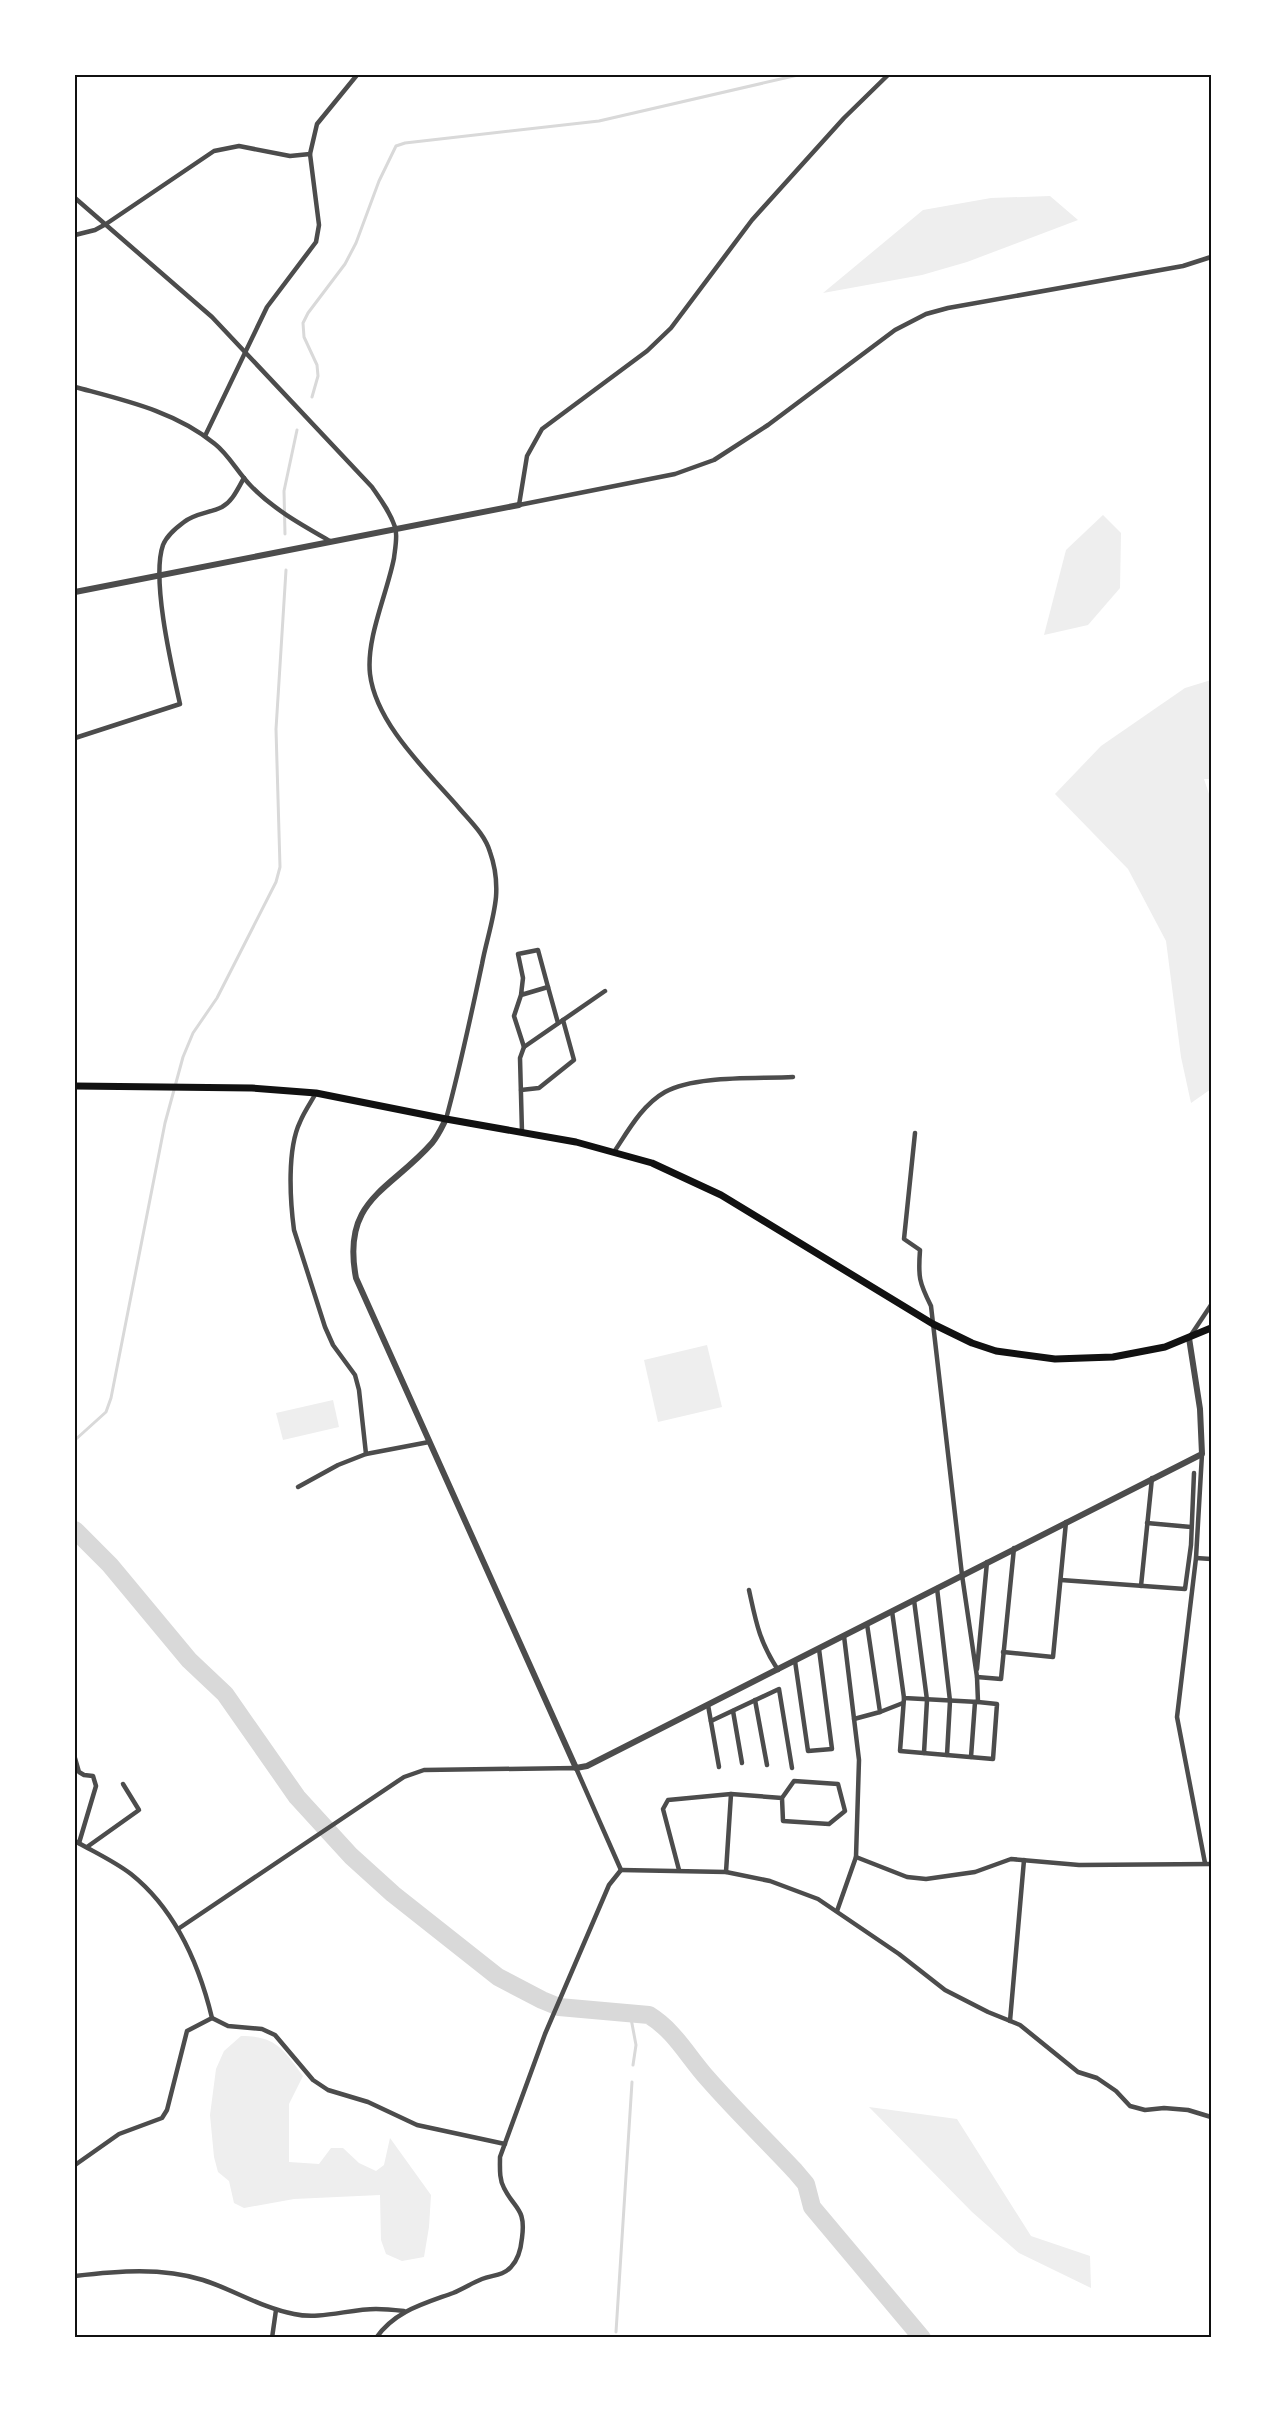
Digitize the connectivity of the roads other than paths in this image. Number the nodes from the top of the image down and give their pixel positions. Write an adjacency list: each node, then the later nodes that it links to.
1 (357, 75): 3 (street)
2 (888, 75): 12 (street)
3 (310, 154): 5 (street); 8 (street)
4 (75, 198): 5 (street)
5 (106, 224): 6 (street); 8 (street)
6 (75, 235)
7 (1211, 257): 12 (street)
8 (245, 351): 10 (street); 13 (street)
9 (75, 387): 10 (street)
10 (205, 436): 11 (street)
11 (244, 478): 14 (street); 15 (street)
12 (519, 505): 13 (street)
13 (396, 529): 14 (street); 27 (street)
14 (330, 541): 15 (street)
15 (160, 575): 16 (street); 17 (street)
16 (75, 592)
17 (75, 738)
18 (548, 987): 20 (street); 20 (street); 21 (street)
19 (605, 991): 21 (street)
20 (521, 995): 22 (street)
21 (561, 1022): 22 (street); 25 (street)
22 (524, 1047): 25 (street)
23 (793, 1077): 30 (street)
24 (75, 1086): 26 (main road)
25 (521, 1090): 28 (street)
26 (316, 1093): 27 (main road); 37 (street)
27 (446, 1119): 28 (main road); 35 (street)
28 (522, 1132): 30 (main road)
29 (915, 1133): 32 (street)
30 (614, 1152): 32 (main road)
31 (1211, 1305): 34 (street)
32 (933, 1324): 34 (main road); 48 (street)
33 (1211, 1328): 34 (main road)
34 (1189, 1338): 36 (street)
35 (429, 1442): 37 (street); 79 (street)
36 (1202, 1454): 39 (street); 45 (street)
37 (366, 1455): 40 (street)
38 (1194, 1473): 43 (street)
39 (1152, 1478): 41 (street); 42 (street)
40 (298, 1487)
41 (1066, 1522): 44 (street); 49 (street)
42 (1147, 1523): 43 (street); 50 (street)
43 (1191, 1527): 50 (street)
44 (1014, 1548): 47 (street); 58 (street)
45 (1196, 1558): 46 (street); 88 (street)
46 (1211, 1559)
47 (987, 1562): 48 (street); 61 (street)
48 (962, 1575): 51 (street); 61 (street)
49 (1061, 1580): 50 (street); 58 (street)
50 (1141, 1586)
51 (937, 1588): 53 (street); 65 (street)
52 (749, 1590): 60 (street)
53 (914, 1600): 54 (street); 63 (street)
54 (892, 1611): 55 (street); 64 (street)
55 (867, 1624): 56 (street); 69 (street)
56 (844, 1636): 57 (street); 70 (street)
57 (819, 1648): 59 (street); 59 (street)
58 (1003, 1652): 61 (street)
59 (795, 1661): 60 (street)
60 (778, 1670): 67 (street)
61 (976, 1677): 66 (street)
62 (755, 1700): 68 (street); 77 (street); 80 (street)
63 (927, 1700): 64 (street); 65 (street); 72 (street)
64 (904, 1701): 69 (street); 72 (street)
65 (950, 1701): 66 (street); 73 (street)
66 (976, 1702): 74 (street); 74 (street)
67 (708, 1705): 71 (street); 79 (street)
68 (733, 1711): 71 (street); 76 (street)
69 (880, 1712): 70 (street)
70 (854, 1719): 86 (street)
71 (711, 1721): 78 (street)
72 (924, 1753): 73 (street)
73 (947, 1755): 74 (street)
74 (971, 1757)
75 (75, 1758): 84 (street)
76 (742, 1763)
77 (767, 1765)
78 (719, 1767)
79 (576, 1768): 89 (street); 93 (street)
80 (792, 1768)
81 (123, 1784): 85 (street)
82 (731, 1794): 83 (street); 90 (street); 91 (street)
83 (782, 1798): 83 (street)
84 (77, 1842): 85 (street)
85 (87, 1847): 93 (street)
86 (856, 1857): 87 (street); 92 (street)
87 (1024, 1860): 88 (street); 95 (street)
88 (1208, 1864)
89 (621, 1870): 90 (street); 97 (street)
90 (679, 1870): 91 (street)
91 (726, 1872): 92 (street)
92 (837, 1911): 95 (street)
93 (178, 1929): 94 (street)
94 (212, 2018): 97 (street); 98 (street)
95 (1010, 2021): 96 (street)
96 (1211, 2117)
97 (505, 2144): 101 (street)
98 (75, 2164)
99 (75, 2276): 100 (street)
100 (276, 2310): 101 (street); 102 (street)
101 (404, 2311): 103 (street)
102 (272, 2338)
103 (375, 2338)

